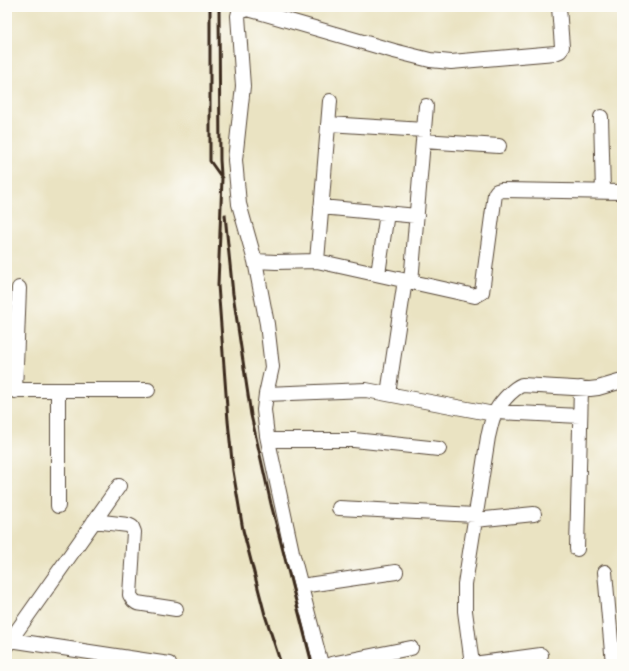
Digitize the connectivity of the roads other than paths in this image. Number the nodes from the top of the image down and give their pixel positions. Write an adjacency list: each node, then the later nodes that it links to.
1 (559, 7): 13 (street)
2 (330, 102): 5 (street)
3 (426, 106): 6 (street)
4 (600, 116): 8 (street)
5 (328, 124): 6 (street); 10 (street)
6 (424, 135): 7 (street); 12 (street)
7 (499, 146)
8 (602, 192): 9 (street); 16 (street)
9 (622, 192)
10 (321, 207): 11 (street); 14 (street)
11 (387, 213): 12 (street); 15 (street)
12 (417, 216): 16 (street)
13 (255, 261): 14 (street); 23 (street)
14 (317, 261): 15 (street)
15 (378, 274): 16 (street)
16 (408, 281): 24 (street)
17 (19, 288): 20 (street)
18 (622, 381): 19 (street)
19 (581, 388): 25 (street); 26 (street)
20 (11, 390): 21 (street)
21 (58, 390): 22 (street); 30 (street)
22 (148, 390)
23 (266, 394): 24 (street); 27 (street)
24 (388, 394): 25 (street)
25 (495, 413): 26 (street); 33 (street)
26 (580, 416): 35 (street)
27 (268, 440): 28 (street); 38 (street)
28 (439, 449)
29 (119, 486): 34 (street)
30 (58, 506)
31 (339, 508): 33 (street)
32 (534, 514): 33 (street)
33 (475, 517): 46 (street)
34 (94, 520): 39 (street); 40 (street)
35 (577, 549)
36 (396, 572): 38 (street)
37 (605, 572): 47 (street)
38 (301, 586): 44 (street)
39 (176, 609)
40 (9, 642): 43 (street)
41 (411, 648): 45 (street)
42 (541, 655): 46 (street)
43 (169, 664)
44 (321, 664)
45 (331, 664)
46 (472, 664)
47 (613, 664)

